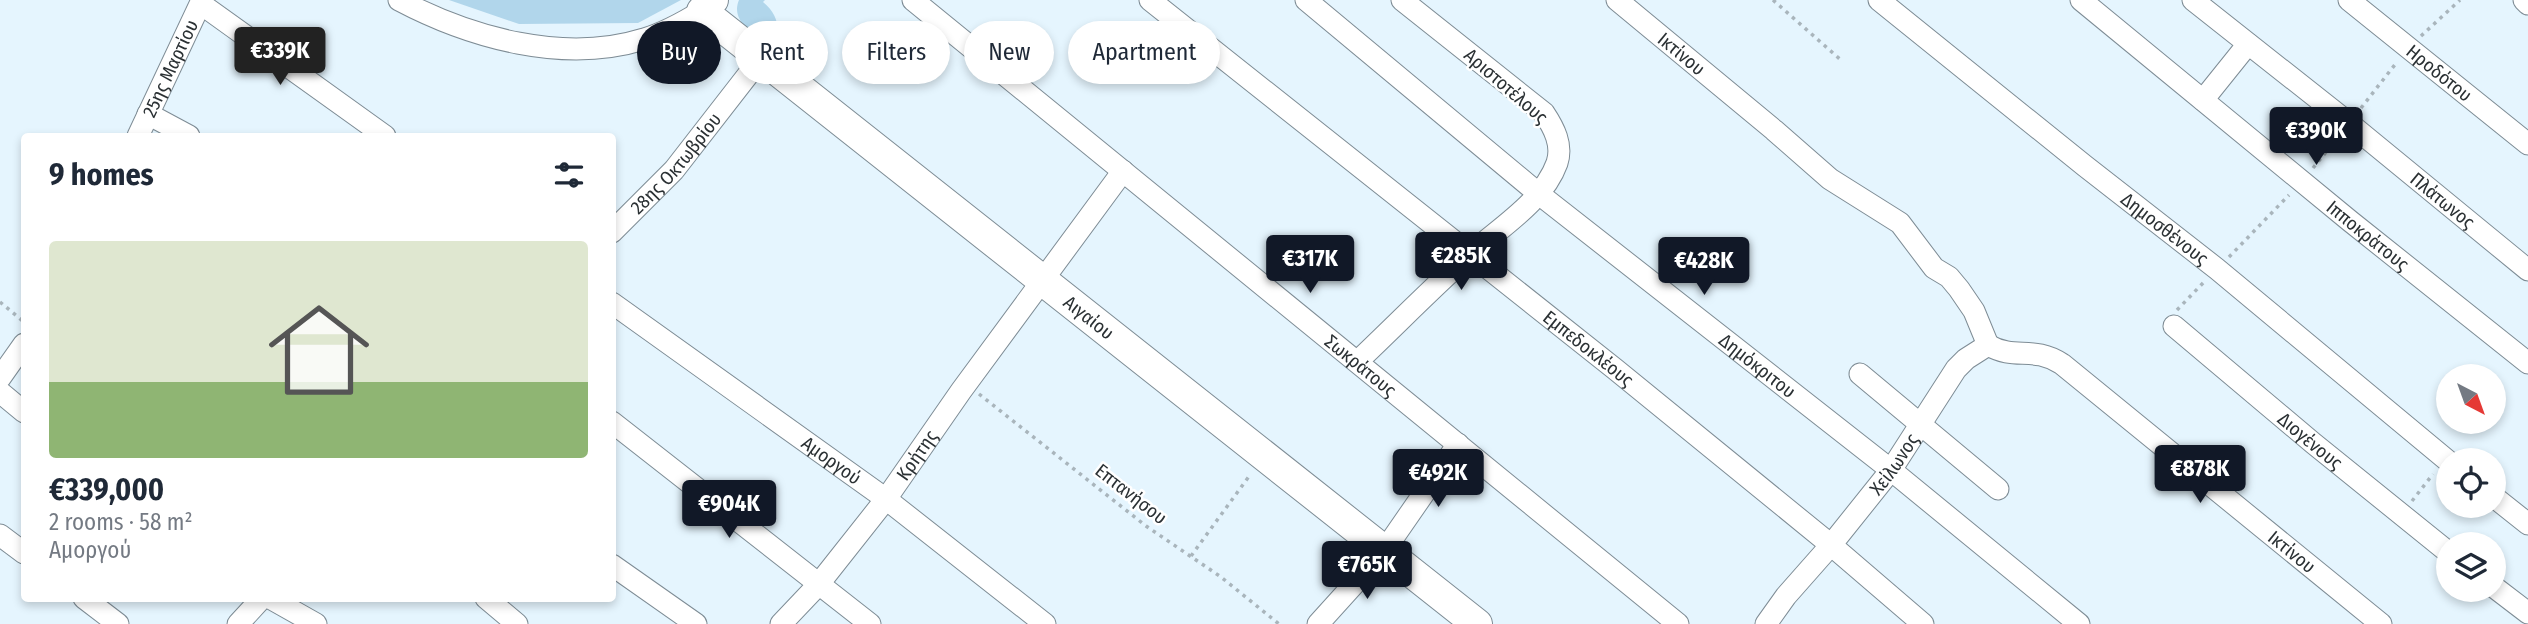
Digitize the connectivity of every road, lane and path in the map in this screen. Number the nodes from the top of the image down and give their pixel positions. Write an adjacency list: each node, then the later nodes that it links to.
1 (399, 0): 16 (street)
2 (913, 0): 30 (street, Σωκράτους)
3 (1150, 0): 34 (street, Εμπεδοκλέους)
4 (1306, 0): 32 (street, Δημόκριτου)
5 (1402, 0): 32 (street, Αριστοτέλους)
6 (1617, 0): 42 (street, Ικτίνου)
7 (1773, 0): 20 (path)
8 (1879, 0): 35 (street, Δημοσθένους)
9 (2081, 0): 23 (street, Ιπποκράτους)
10 (2193, 0): 18 (street, Πλάτωνος)
11 (2349, 0): 19 (street, Ηροδότου)
12 (2460, 0): 19 (path)
13 (2524, 0): 15 (street)
14 (202, 2): 24 (street, 25ης Μαρτίου); 28 (street)
15 (2528, 4)
16 (708, 6): 17 (main road, Αιγαίου)
17 (735, 32)
18 (2248, 44): 23 (street); 25 (street, Πλάτωνος)
19 (2408, 48): 25 (path); 29 (street, Ηροδότου)
20 (1842, 61)
21 (741, 84): 33 (street, 28ης Οκτωβρίου)
22 (794, 84): 37 (main road, Αιγαίου)
23 (2203, 100): 31 (street, Ιπποκράτους)
24 (148, 114): 26 (street, 25ης Μαρτίου); 27 (street)
25 (2350, 124): 31 (path); 36 (street, Πλάτωνος)
26 (139, 133)
27 (183, 133)
28 (381, 133)
29 (2528, 144)
30 (1123, 171): 37 (street, Κρήτης); 44 (street, Σωκράτους)
31 (2302, 182): 35 (path); 45 (street, Ιπποκράτους)
32 (1539, 194): 34 (street, Αριστοτέλους); 56 (street, Δημόκριτου)
33 (616, 228)
34 (1469, 255): 44 (street, Αριστοτέλους); 65 (street, Εμπεδοκλέους)
35 (2217, 269): 41 (path); 54 (street, Δημοσθένους)
36 (2528, 270)
37 (1042, 280): 48 (street, Κρήτης); 55 (main road, Αιγαίου)
38 (0, 302): 40 (path)
39 (616, 306): 59 (street, Αμοργού)
40 (21, 320)
41 (2174, 327): 61 (street, Διογένους)
42 (1988, 345): 51 (street, Χείλωνος); 92 (street, Ικτίνου)
43 (21, 348): 47 (street)
44 (1358, 362): 53 (street, Σωκράτους)
45 (2528, 363)
46 (1860, 374): 51 (street)
47 (0, 378)
48 (967, 384): 59 (street, Κρήτης); 68 (path, Επτανήσου)
49 (0, 392): 50 (street)
50 (21, 410)
51 (1921, 424): 56 (street, Χείλωνος); 58 (street)
52 (616, 425): 70 (street)
53 (1458, 444): 67 (street); 88 (street, Σωκράτους)
54 (2436, 451)
55 (1264, 456): 67 (main road, Αιγαίου); 68 (path)
56 (1891, 470): 65 (street, Χείλωνος); 91 (street, Δημόκριτου)
57 (2436, 473): 61 (path)
58 (1998, 489)
59 (886, 499): 70 (street, Κρήτης); 84 (street, Αμοργού)
60 (2506, 507): 62 (street)
61 (2402, 514): 64 (street, Διογένους)
62 (2528, 524)
63 (0, 535): 66 (street)
64 (2436, 542)
65 (1831, 545): 89 (street, Χείλωνος); 90 (street, Εμπεδοκλέους)
66 (21, 551)
67 (1384, 551): 86 (street); 87 (main road, Αιγαίου)
68 (1191, 557): 85 (path, Επτανήσου)
69 (616, 568): 81 (street)
70 (818, 585): 82 (street, Κρήτης); 83 (street)
71 (2506, 596): 76 (street)
72 (89, 602): 77 (street)
73 (258, 602): 78 (street)
74 (277, 602): 79 (street)
75 (491, 602): 80 (street)
76 (2528, 613)
77 (118, 624)
78 (238, 624)
79 (316, 624)
80 (517, 624)
81 (696, 624)
82 (781, 624)
83 (870, 624)
84 (1045, 624)
85 (1279, 624)
86 (1318, 624)
87 (1476, 624)
88 (1678, 624)
89 (1766, 624)
90 (1923, 624)
91 (2079, 624)
92 (2381, 624)

